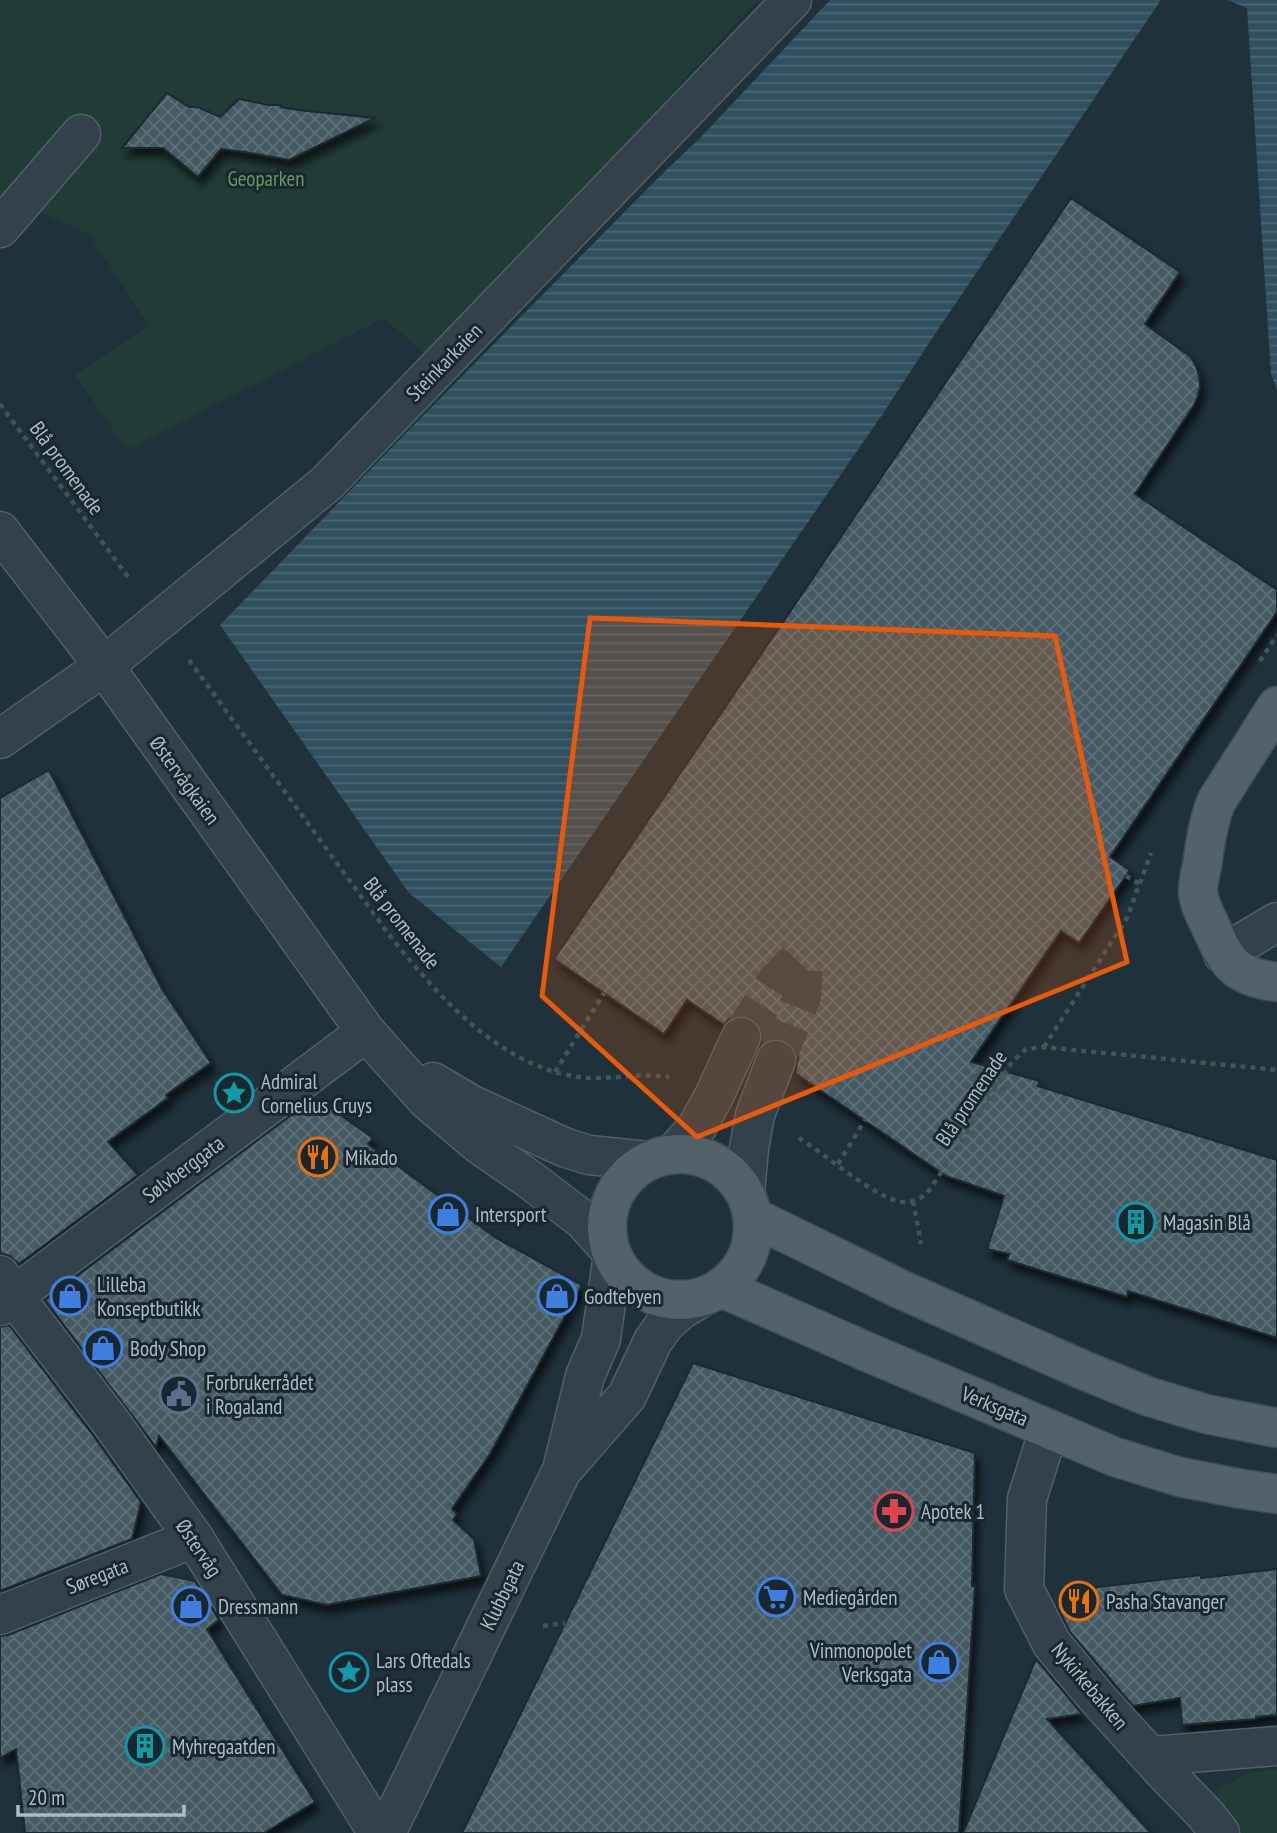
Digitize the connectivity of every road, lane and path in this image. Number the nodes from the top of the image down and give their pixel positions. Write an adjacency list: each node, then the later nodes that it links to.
1 (792, 0): 8 (street, Steinkarkaien)
2 (81, 134): 3 (street)
3 (0, 228)
4 (0, 404): 6 (path, Blå promenade)
5 (0, 531): 8 (street, Østervågkaien)
6 (134, 585)
7 (186, 656): 24 (path, Blå promenade)
8 (104, 666): 10 (street, Steinkarkaien); 18 (street, Østervågkaien)
9 (1277, 706): 15 (main road)
10 (0, 739)
11 (1126, 876): 12 (path)
12 (1140, 884)
13 (1127, 918): 20 (path)
14 (1277, 922): 15 (street)
15 (1223, 954): 16 (main road)
16 (1277, 982)
17 (604, 993): 24 (path)
18 (366, 1032): 29 (street, Østervågkaien); 34 (street, Østervågkaien); 35 (street, Sølvberggata)
19 (741, 1037): 29 (street)
20 (1044, 1047): 22 (path, Blå promenade); 31 (path, Blå promenade)
21 (776, 1060): 32 (street)
22 (1277, 1070)
23 (965, 1071): 26 (path, bridge)
24 (555, 1072): 25 (path, Blå promenade)
25 (677, 1079)
26 (1025, 1098)
27 (865, 1120): 30 (path)
28 (793, 1133): 30 (path)
29 (661, 1157): 32 (main road); 34 (main road)
30 (838, 1164): 31 (path)
31 (913, 1201): 33 (path)
32 (749, 1205): 36 (main road); 37 (main road)
33 (922, 1242)
34 (611, 1256): 36 (main road); 39 (street, Klubbgata)
35 (4, 1293): 41 (street, Østervåg)
36 (711, 1293): 38 (main road, Verksgata); 39 (street, Klubbgata)
37 (1277, 1428)
38 (1049, 1429): 40 (main road, Verksgata); 46 (street, Nykirkebakken)
39 (562, 1470): 48 (street, Klubbgata)
40 (1277, 1494)
41 (194, 1538): 42 (street, Søregata); 47 (street, Østervåg)
42 (0, 1615)
43 (565, 1623): 44 (path)
44 (538, 1626)
45 (1277, 1746): 46 (street)
46 (1151, 1756): 49 (street, Nykirkebakken)
47 (379, 1833)
48 (386, 1833)
49 (1220, 1833)

